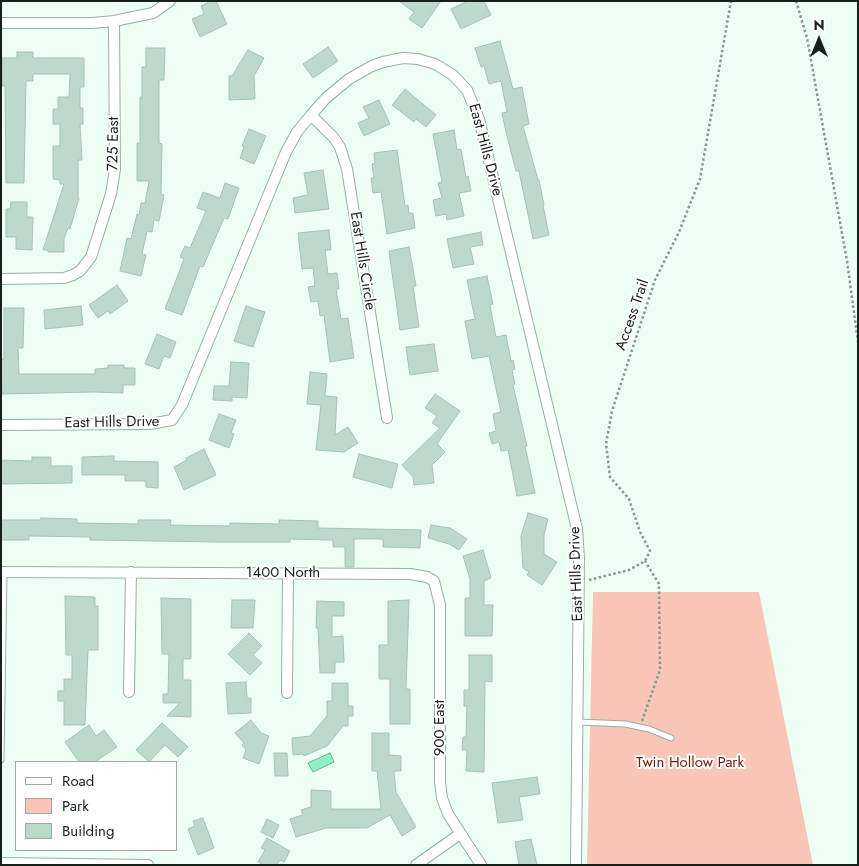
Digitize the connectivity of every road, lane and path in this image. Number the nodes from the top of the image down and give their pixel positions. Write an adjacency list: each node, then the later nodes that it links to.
1 (170, 1): 4 (street)
2 (731, 1): 11 (path, Access Trail)
3 (796, 1): 8 (path)
4 (114, 20): 5 (street); 7 (street, 725 East)
5 (1, 23)
6 (310, 114): 9 (street, East Hills Circle); 10 (street, East Hills Drive); 16 (street, East Hills Drive)
7 (1, 279)
8 (858, 342)
9 (388, 418)
10 (1, 425)
11 (645, 561): 16 (path); 20 (path)
12 (2, 572): 13 (street, 1400 North); 22 (lane)
13 (131, 572): 14 (street, 1400 North); 17 (street)
14 (288, 573): 15 (street, 1400 North); 18 (street)
15 (434, 581): 23 (street, 900 East)
16 (579, 583): 19 (street, East Hills Drive)
17 (129, 692)
18 (287, 692)
19 (578, 722): 20 (lane); 28 (street, East Hills Drive)
20 (640, 727): 21 (lane)
21 (671, 738)
22 (1, 760)
23 (460, 834): 26 (street); 27 (street, 900 East)
24 (1, 864): 25 (street)
25 (148, 865)
26 (416, 865)
27 (481, 865)
28 (576, 865)

